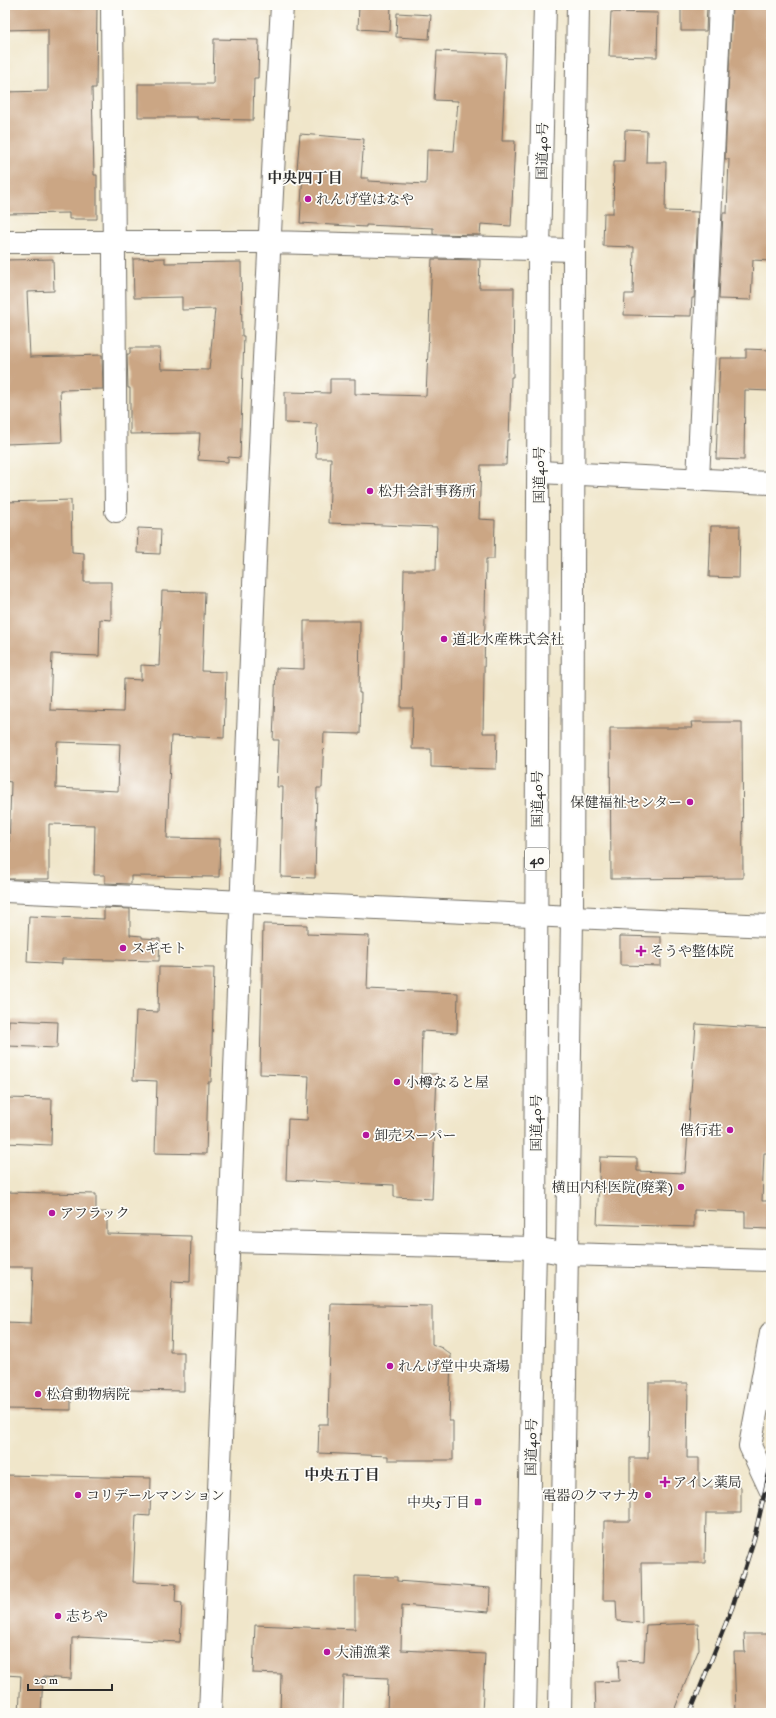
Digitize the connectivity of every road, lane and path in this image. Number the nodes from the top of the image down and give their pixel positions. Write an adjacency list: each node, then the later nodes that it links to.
1 (112, 5): 6 (main road)
2 (282, 5): 8 (main road)
3 (545, 5): 9 (main road, 国道40号 / 40)
4 (578, 5): 10 (main road)
5 (720, 5): 13 (main road)
6 (114, 241): 7 (main road); 8 (main road); 15 (main road)
7 (5, 242)
8 (269, 242): 9 (main road); 17 (main road)
9 (539, 249): 10 (main road); 11 (main road, 国道40号 / 40)
10 (574, 250): 12 (main road)
11 (539, 472): 12 (main road); 18 (main road, 国道40号 / 40)
12 (573, 473): 13 (main road); 19 (main road)
13 (698, 480): 14 (main road)
14 (771, 483)
15 (116, 511)
16 (5, 891): 17 (main road)
17 (242, 902): 18 (main road); 21 (main road)
18 (536, 915): 19 (main road); 22 (main road, 国道40号 / 40)
19 (572, 917): 20 (main road); 23 (main road)
20 (771, 926)
21 (230, 1241): 22 (main road); 27 (main road)
22 (535, 1248): 23 (main road); 28 (main road, 国道40号 / 40)
23 (567, 1254): 24 (main road); 29 (main road)
24 (771, 1260)
25 (771, 1333): 26 (main road)
26 (771, 1491)
27 (210, 1713)
28 (525, 1713)
29 (560, 1713)

